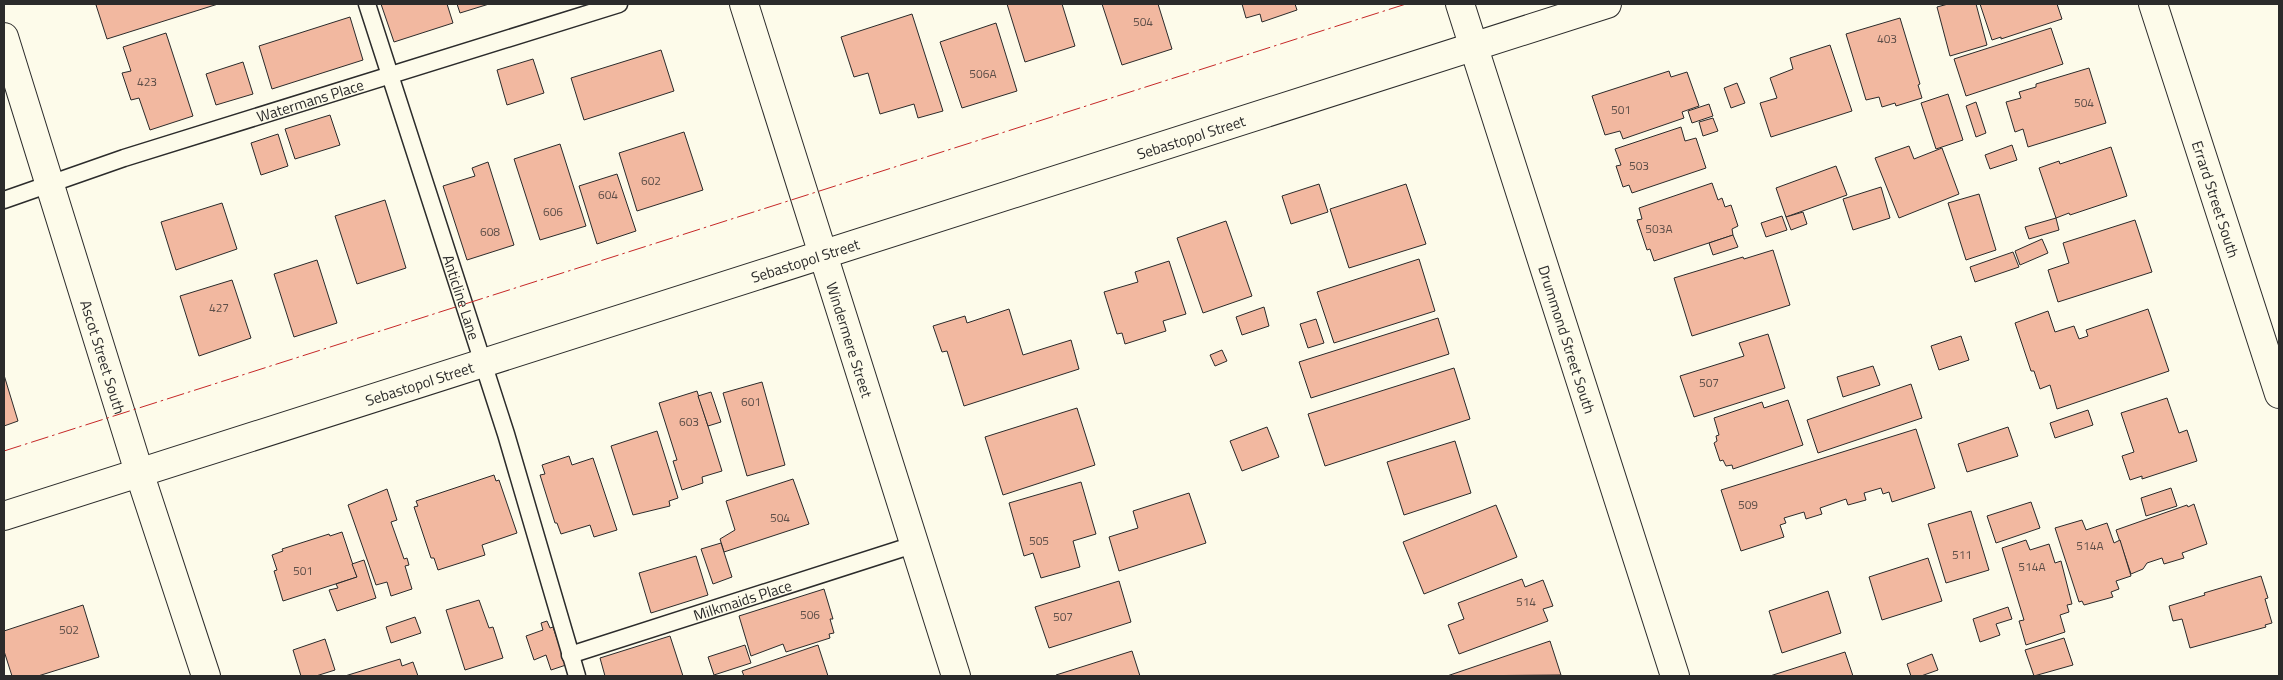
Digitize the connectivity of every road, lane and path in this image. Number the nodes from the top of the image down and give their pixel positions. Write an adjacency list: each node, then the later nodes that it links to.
1 (367, 4): 9 (lane, Anticline Lane)
2 (619, 4): 9 (lane, Watermans Place)
3 (744, 4): 12 (street, Windermere Street)
4 (1460, 4): 8 (street, Drummond Street South)
5 (1606, 4): 8 (street, Sebastopol Street)
6 (2153, 4): 14 (street, Errard Street South)
7 (4, 37): 10 (street, Ascot Street South)
8 (1474, 45): 12 (street, Sebastopol Street); 22 (street, Drummond Street South)
9 (390, 76): 10 (lane, Watermans Place); 13 (lane, Anticline Lane)
10 (50, 184): 11 (lane, Watermans Place); 15 (street, Ascot Street South)
11 (4, 200)
12 (824, 254): 13 (street, Sebastopol Street); 17 (street, Windermere Street)
13 (482, 363): 15 (street, Sebastopol Street); 18 (lane, Anticline Lane)
14 (2279, 394)
15 (139, 472): 16 (street, Sebastopol Street); 19 (street, Ascot Street South)
16 (4, 516)
17 (916, 544): 18 (lane, Milkmaids Place); 21 (street, Windermere Street)
18 (570, 655): 20 (lane, Anticline Lane)
19 (206, 676)
20 (577, 676)
21 (956, 676)
22 (1675, 676)

